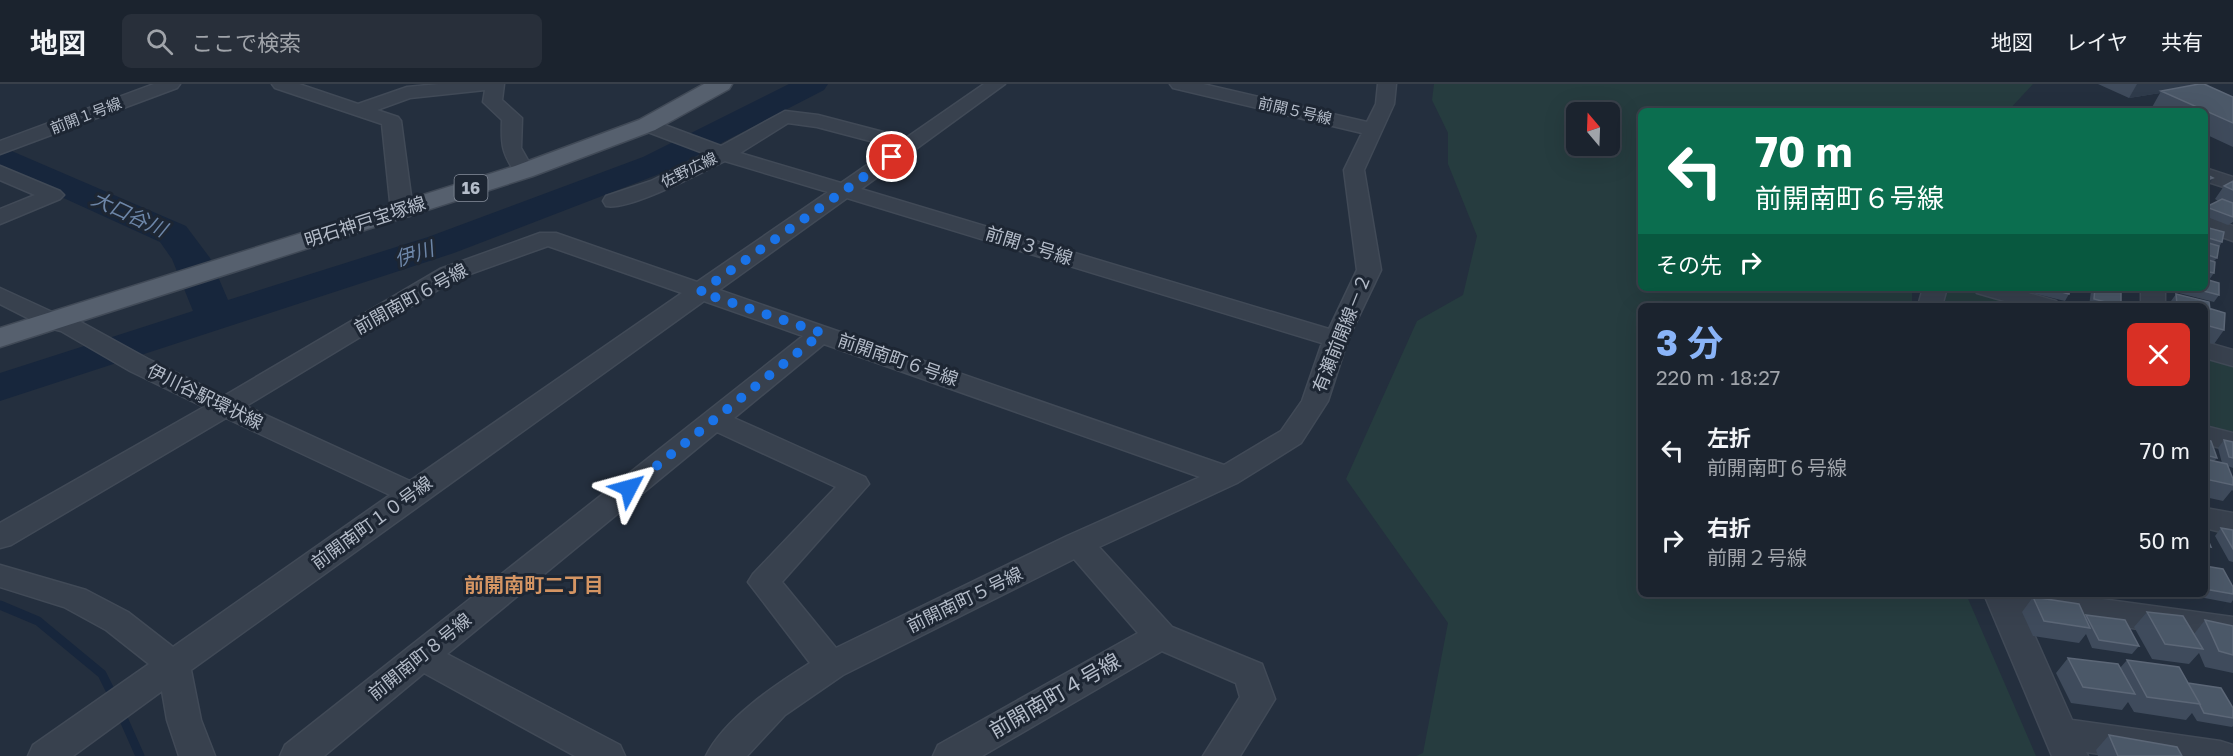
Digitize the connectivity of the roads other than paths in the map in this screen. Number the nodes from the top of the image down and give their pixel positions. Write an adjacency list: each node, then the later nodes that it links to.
1 (171, 84): 13 (street, 前開１号線)
2 (281, 84): 9 (street)
3 (489, 84): 9 (street)
4 (495, 84): 15 (street)
5 (721, 84): 10 (main road, 明石神戸宝塚線 / 16)
6 (996, 84): 12 (street, 前開南町１０号線)
7 (1179, 84): 11 (street, 前開５号線)
8 (1387, 84): 11 (street, 有瀬前開線－２)
9 (356, 111): 21 (street)
10 (653, 127): 14 (street, 佐野広線); 15 (main road, 明石神戸宝塚線 / 16)
11 (1375, 130): 32 (street, 有瀬前開線－２)
12 (908, 146): 14 (street); 19 (street, 前開南町１０号線)
13 (3, 147)
14 (723, 154): 19 (street, 前開３号線); 20 (street, 佐野広線)
15 (524, 171): 21 (main road, 明石神戸宝塚線 / 16)
16 (0, 172): 22 (street)
17 (2208, 175): 18 (street)
18 (2233, 184)
19 (843, 190): 26 (street, 前開南町１０号線); 32 (street, 前開３号線)
20 (614, 201)
21 (402, 211): 29 (main road, 明石神戸宝塚線 / 16)
22 (0, 217)
23 (2208, 224): 24 (street)
24 (2233, 234)
25 (2009, 291): 28 (street)
26 (700, 292): 30 (street, 前開南町６号線); 35 (street, 前開南町６号線); 40 (street, 前開南町１０号線)
27 (0, 295): 29 (street, 伊川谷駅環状線)
28 (2040, 303)
29 (62, 324): 31 (main road, 明石神戸宝塚線 / 16); 35 (street, 伊川谷駅環状線)
30 (822, 333): 36 (street, 前開南町８号線); 39 (street, 前開南町６号線)
31 (0, 338)
32 (1336, 339): 39 (street, 有瀬前開線－２)
33 (2208, 351): 34 (street)
34 (2233, 358)
35 (225, 407): 40 (street, 伊川谷駅環状線); 43 (street, 前開南町６号線)
36 (713, 419): 50 (street, 前開南町８号線); 51 (street)
37 (2208, 436): 38 (street)
38 (2233, 442)
39 (1227, 476): 44 (street, 前開南町５号線)
40 (412, 494): 52 (street, 前開南町１０号線)
41 (2208, 519): 42 (street)
42 (2233, 524)
43 (0, 537)
44 (1078, 544): 49 (street); 51 (street, 前開南町５号線)
45 (0, 576): 52 (street)
46 (2001, 597): 53 (street)
47 (2008, 597): 48 (street)
48 (2233, 630)
49 (1160, 636): 59 (street, 前開南町４号線); 60 (street)
50 (422, 656): 56 (street, 前開南町８号線); 57 (street)
51 (831, 666): 58 (street, 前開南町５号線)
52 (165, 672): 54 (street, 前開南町１０号線); 55 (street)
53 (2064, 744): 61 (street)
54 (46, 756)
55 (197, 756)
56 (298, 756)
57 (606, 756)
58 (724, 756)
59 (951, 756)
60 (1221, 756)
61 (2220, 756)

